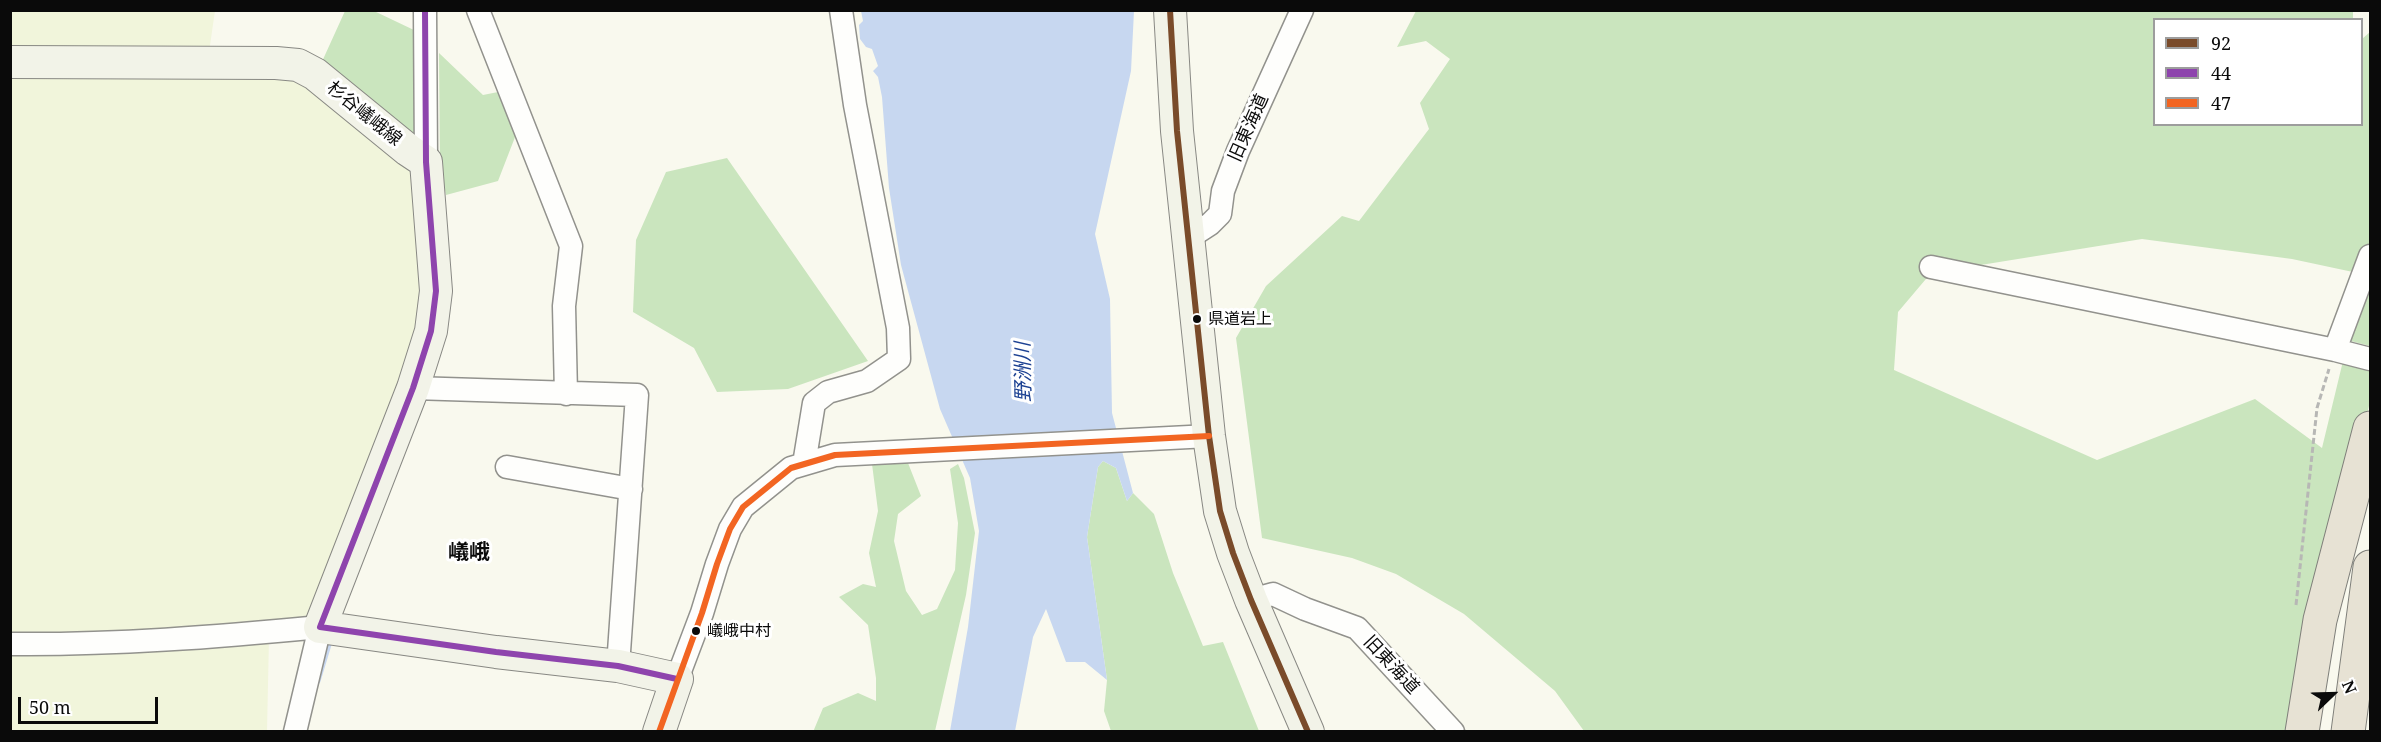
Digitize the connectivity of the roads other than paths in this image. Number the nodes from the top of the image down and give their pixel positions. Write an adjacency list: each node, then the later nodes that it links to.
1 (425, 10): 7 (street)
2 (478, 10): 14 (street)
3 (841, 10): 17 (street)
4 (1170, 10): 8 (main road)
5 (1302, 10): 8 (street, 旧東海道)
6 (10, 62): 7 (main road, 杉谷嶬峨線)
7 (426, 162): 13 (main road)
8 (1190, 237): 16 (main road)
9 (2370, 256): 11 (street)
10 (1931, 267): 11 (street)
11 (2338, 350): 12 (street)
12 (2370, 359)
13 (413, 388): 14 (street); 22 (main road)
14 (567, 394): 19 (street)
15 (2370, 428): 30 (highway)
16 (1209, 435): 17 (street); 21 (main road)
17 (804, 464): 25 (street)
18 (507, 467): 19 (street)
19 (631, 489): 24 (street)
20 (2370, 567): 31 (highway)
21 (1251, 600): 28 (main road); 29 (street, 旧東海道)
22 (320, 627): 23 (street); 24 (main road); 26 (street)
23 (10, 644)
24 (618, 666): 25 (main road)
25 (677, 679): 27 (main road)
26 (295, 732)
27 (659, 732)
28 (1308, 732)
29 (1453, 732)
30 (2302, 732)
31 (2348, 732)

